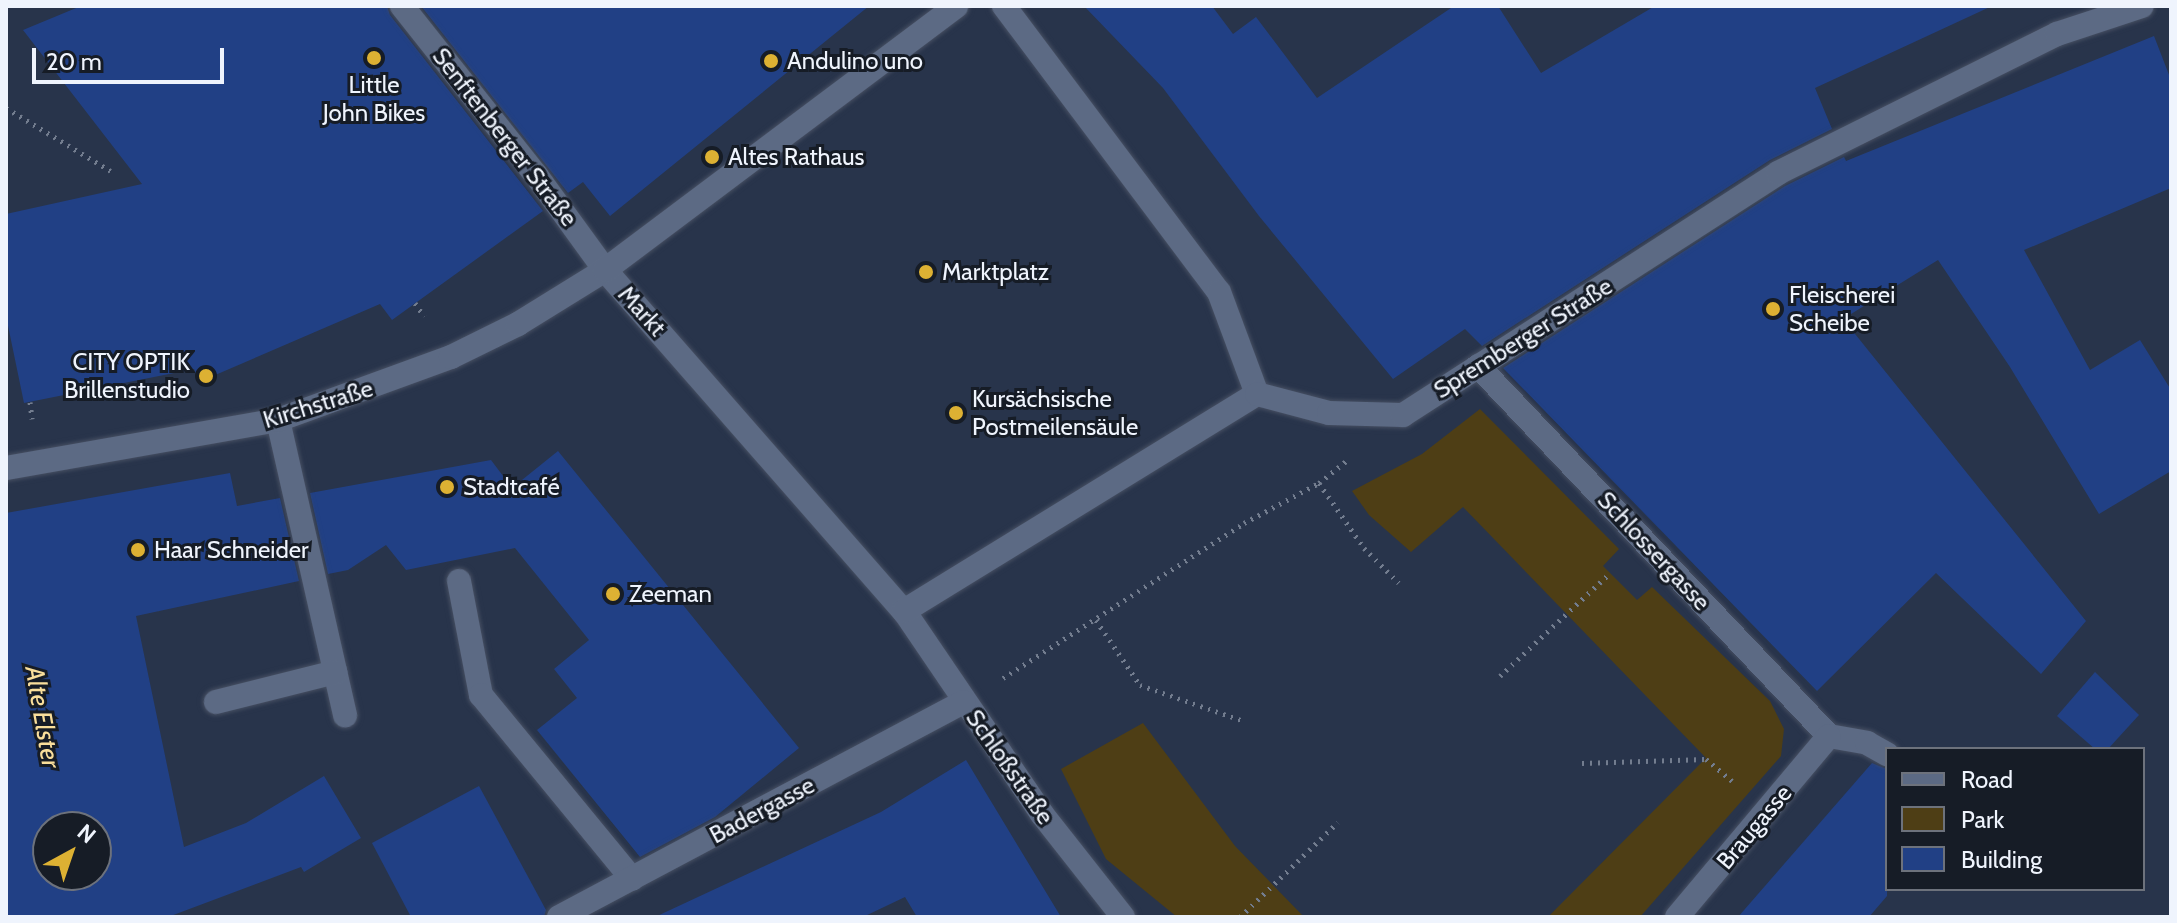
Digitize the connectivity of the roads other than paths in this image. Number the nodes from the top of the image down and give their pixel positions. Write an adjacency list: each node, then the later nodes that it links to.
1 (402, 6): 5 (street, Senftenberger Straße)
2 (956, 6): 5 (street, Markt)
3 (1004, 6): 7 (street)
4 (2142, 6): 6 (street, Spremberger Straße)
5 (605, 270): 8 (street, Kirchstraße); 11 (street, Markt)
6 (1478, 366): 7 (street, Spremberger Straße); 16 (street, Schlossergasse)
7 (1257, 394): 11 (street)
8 (278, 420): 9 (street, Kirchstraße); 12 (street)
9 (6, 468)
10 (459, 581): 18 (street)
11 (904, 611): 14 (street, Schloßstraße)
12 (335, 672): 13 (street); 15 (street)
13 (216, 702)
14 (963, 702): 18 (street, Badergasse); 20 (street, Schloßstraße)
15 (345, 716)
16 (1829, 736): 17 (street); 21 (street, Braugasse)
17 (1885, 753)
18 (632, 879): 19 (street, Badergasse)
19 (559, 917)
20 (1123, 917)
21 (1677, 917)

